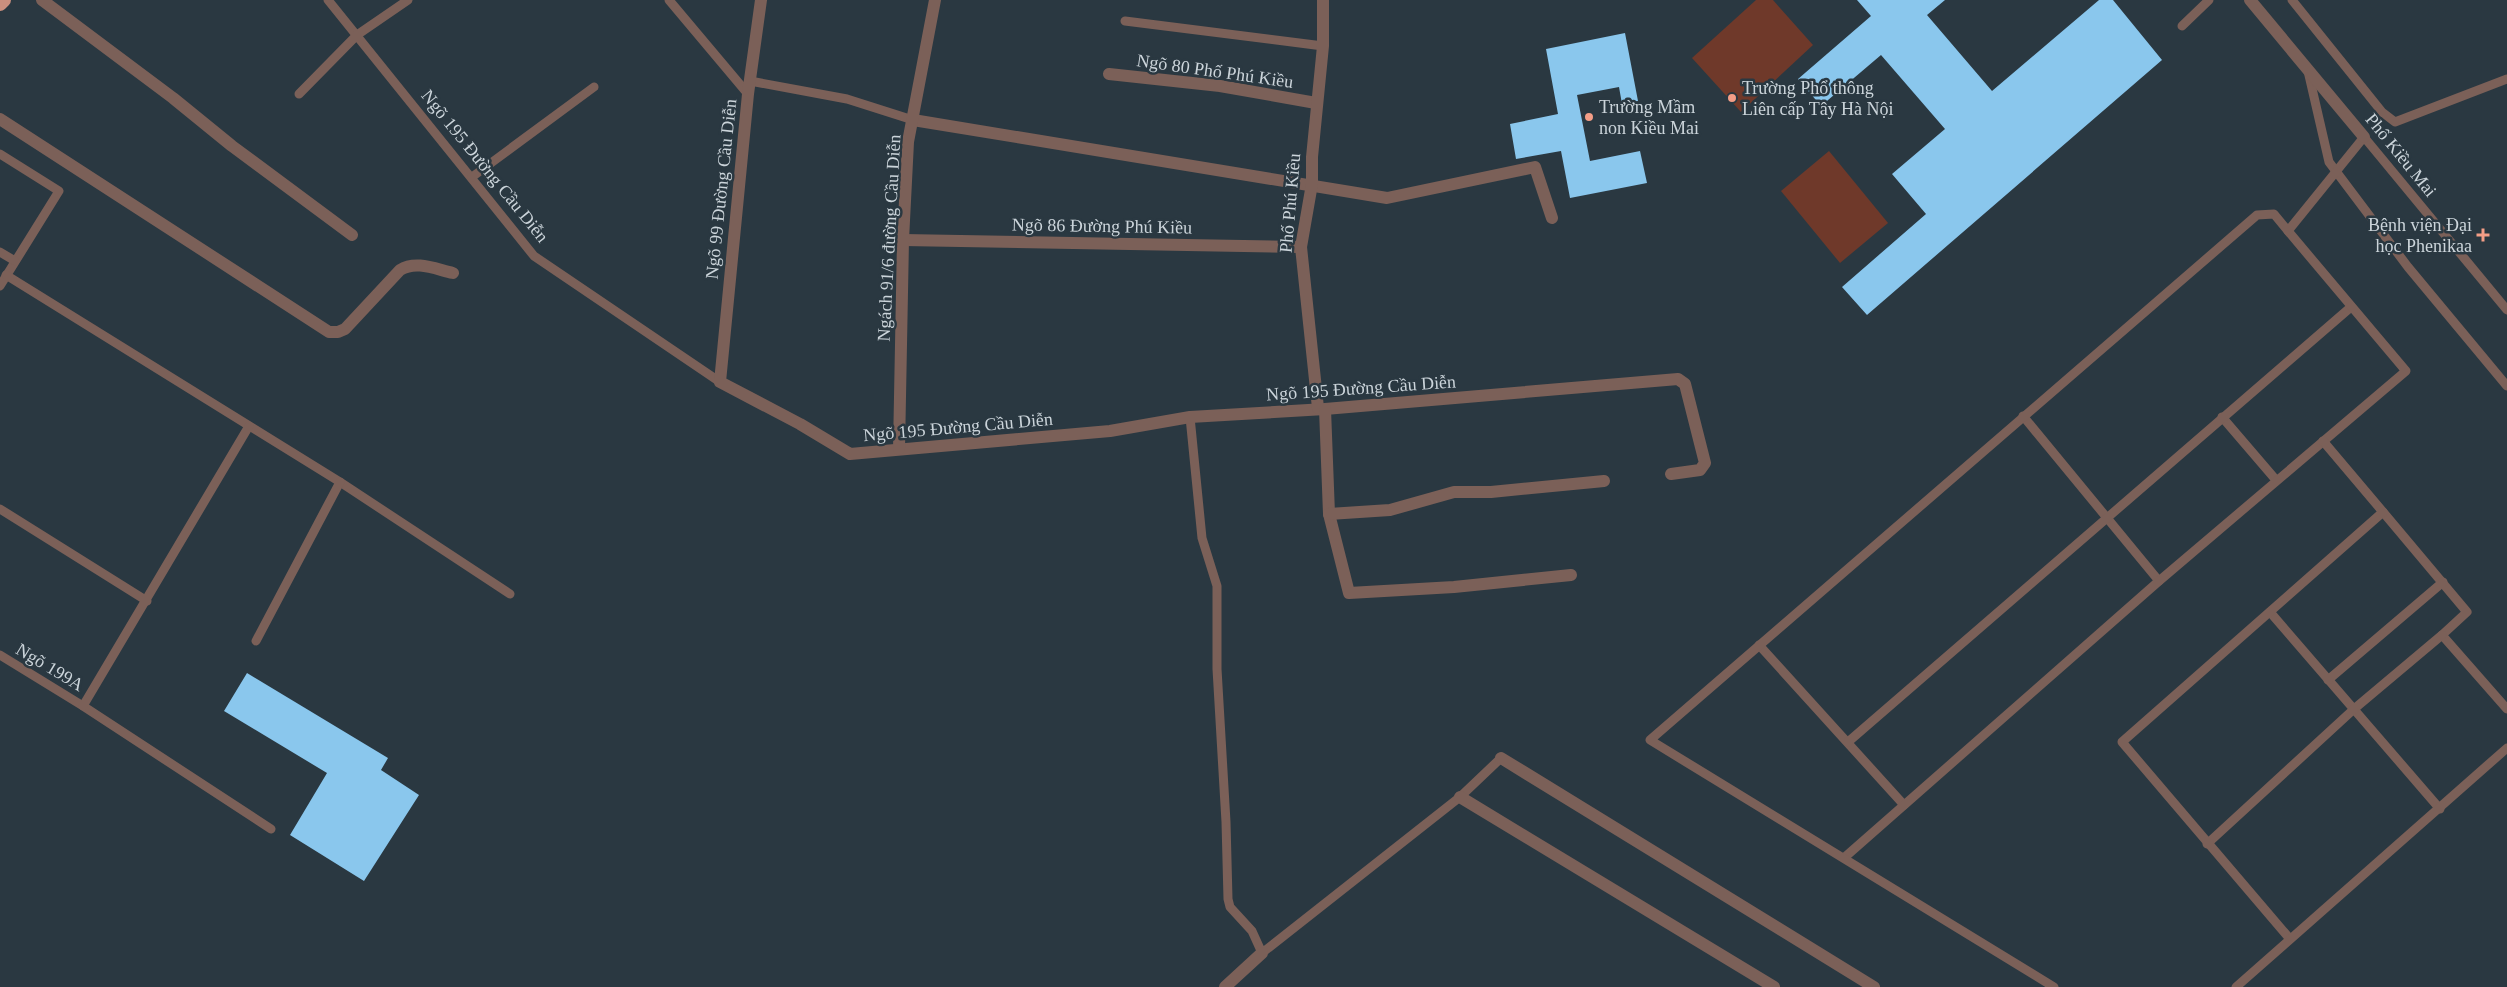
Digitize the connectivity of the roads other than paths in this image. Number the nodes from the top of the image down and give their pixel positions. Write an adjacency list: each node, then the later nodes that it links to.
1 (4, 0): 12 (highway)
2 (42, 0): 33 (street)
3 (328, 0): 15 (lane, Ngõ 195 Đường Cầu Diễn)
4 (408, 0): 15 (lane)
5 (669, 0): 21 (lane)
6 (761, 0): 21 (street, Ngõ 99 Đường Cầu Diễn)
7 (935, 0): 25 (street, Ngách 91/6 đường Cầu Diễn)
8 (1323, 0): 16 (street, Phố Phú Kiều)
9 (2209, 0): 14 (lane)
10 (2250, 0): 17 (street, Phố Kiều Mai)
11 (2292, 0): 19 (lane)
12 (0, 4)
13 (1125, 21): 16 (lane)
14 (2182, 26)
15 (357, 35): 22 (lane); 29 (lane, Ngõ 195 Đường Cầu Diễn)
16 (1324, 46): 23 (street, Phố Phú Kiều)
17 (2307, 68): 26 (street, Phố Kiều Mai); 28 (lane, Phố Kiều Mai)
18 (1109, 74): 23 (street, Ngõ 80 Phố Phú Kiều)
19 (2507, 79)
20 (594, 88): 29 (lane)
21 (749, 88): 25 (lane); 43 (street, Ngõ 99 Đường Cầu Diễn)
22 (299, 94)
23 (1316, 103): 30 (street, Phố Phú Kiều)
24 (0, 119): 38 (street)
25 (913, 120): 30 (street); 34 (street, Ngách 91/6 đường Cầu Diễn)
26 (2364, 137): 28 (lane); 41 (lane, Phố Kiều Mai)
27 (0, 154): 37 (lane)
28 (2336, 173): 32 (lane); 44 (lane, Phố Kiều Mai)
29 (472, 177): 43 (lane, Ngõ 195 Đường Cầu Diễn)
30 (1312, 184): 31 (street); 35 (street, Phố Phú Kiều)
31 (1552, 218)
32 (2288, 231): 42 (lane); 46 (lane)
33 (352, 235)
34 (903, 240): 35 (street, Ngõ 86 Đường Phú Kiều); 51 (street, Ngách 91/6 đường Cầu Diễn)
35 (1301, 247): 45 (street, Phố Phú Kiều)
36 (0, 252): 37 (lane)
37 (15, 261): 39 (lane)
38 (453, 273)
39 (6, 275): 40 (lane); 49 (lane)
40 (0, 286)
41 (2505, 304)
42 (2351, 307): 48 (lane); 50 (lane)
43 (720, 382): 51 (street, Ngõ 195 Đường Cầu Diễn)
44 (2507, 386)
45 (1322, 408): 47 (street, Ngõ 195 Đường Cầu Diễn); 52 (street, Ngõ 195 Đường Cầu Diễn); 58 (street, Phố Phú Kiều)
46 (2022, 416): 59 (lane); 68 (lane)
47 (1190, 417): 51 (street, Ngõ 195 Đường Cầu Diễn); 84 (lane)
48 (2222, 417): 53 (lane); 59 (lane)
49 (249, 426): 55 (lane); 64 (lane)
50 (2323, 441): 53 (lane); 57 (lane)
51 (899, 450)
52 (1671, 474)
53 (2276, 480): 61 (lane)
54 (1604, 481): 58 (street)
55 (340, 482): 63 (lane); 67 (lane)
56 (0, 509): 64 (lane)
57 (2383, 512): 62 (lane); 65 (lane)
58 (1329, 514): 60 (street, Phố Phú Kiều)
59 (2106, 519): 61 (lane); 74 (lane)
60 (1571, 575)
61 (2159, 581): 78 (lane)
62 (2443, 582): 66 (lane); 70 (lane)
63 (510, 594)
64 (147, 601): 71 (lane)
65 (2270, 612): 70 (lane); 81 (lane)
66 (2442, 635): 72 (lane); 73 (lane)
67 (256, 641)
68 (1759, 645): 74 (lane); 82 (lane)
69 (0, 655): 71 (lane, Ngõ 199A)
70 (2328, 680): 72 (lane)
71 (83, 706): 80 (lane, Ngõ 199A)
72 (2354, 709): 79 (lane); 81 (lane)
73 (2507, 709)
74 (1848, 742): 78 (lane)
75 (2507, 748): 79 (lane)
76 (1501, 758): 77 (lane); 87 (street)
77 (1460, 797): 84 (lane); 86 (street)
78 (1904, 805): 82 (lane)
79 (2440, 809): 83 (lane)
80 (271, 829)
81 (2207, 844): 83 (lane)
82 (1845, 857): 88 (lane)
83 (2290, 939): 89 (lane)
84 (1262, 953): 85 (street)
85 (1225, 987)
86 (1774, 987)
87 (1874, 987)
88 (2054, 987)
89 (2236, 987)

